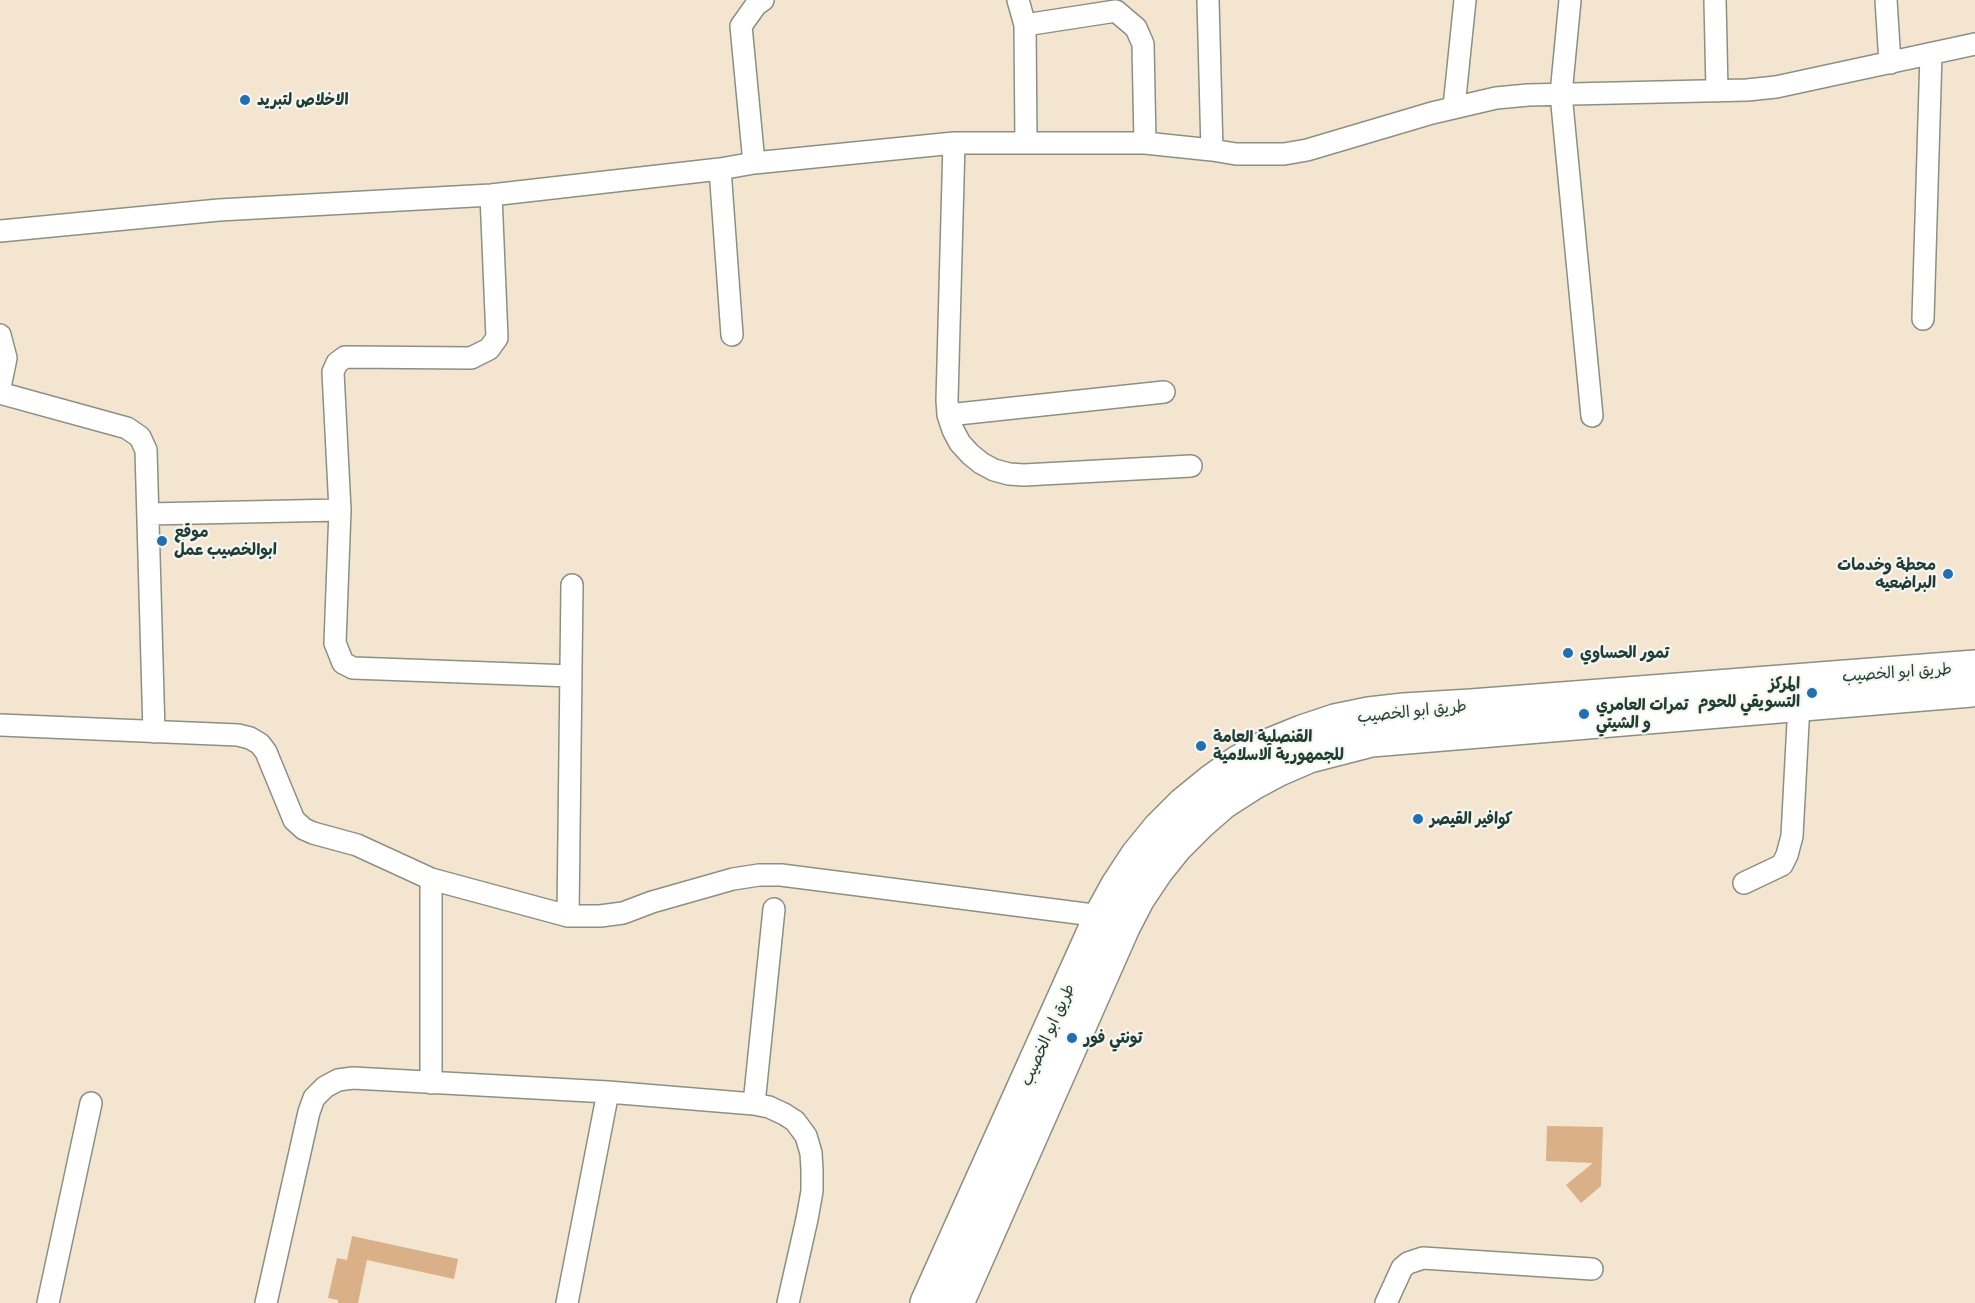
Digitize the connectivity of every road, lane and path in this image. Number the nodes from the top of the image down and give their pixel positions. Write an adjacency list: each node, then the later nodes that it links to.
1 (763, 0): 19 (street)
2 (1018, 0): 8 (street)
3 (1208, 0): 18 (street)
4 (1465, 0): 14 (street)
5 (1570, 0): 13 (street)
6 (1715, 0): 12 (street)
7 (1886, 0): 11 (street)
8 (1025, 25): 16 (street); 17 (street)
9 (1975, 44): 10 (street)
10 (1931, 54): 11 (street); 23 (street)
11 (1890, 63): 12 (street)
12 (1717, 91): 13 (street)
13 (1562, 94): 14 (street); 30 (street)
14 (1454, 107): 18 (street)
15 (954, 143): 16 (street); 19 (street); 29 (street)
16 (1026, 143): 17 (street)
17 (1145, 143): 18 (street)
18 (1212, 150)
19 (754, 163): 20 (street)
20 (720, 169): 21 (street); 25 (street)
21 (491, 195): 22 (street); 32 (street)
22 (0, 231)
23 (1923, 319)
24 (0, 335): 26 (street)
25 (732, 335)
26 (0, 387)
27 (1164, 392): 29 (street)
28 (0, 393): 33 (street)
29 (948, 415): 31 (street)
30 (1592, 416)
31 (1191, 466)
32 (340, 510): 33 (street); 36 (street)
33 (148, 514): 40 (street)
34 (572, 585): 36 (street)
35 (1975, 666): 45 (main road, طريق ابو الخصيب)
36 (571, 676): 44 (street)
37 (1975, 690): 38 (main road, طريق ابو الخصيب)
38 (1799, 704): 42 (street); 50 (main road, طريق ابو الخصيب)
39 (0, 725): 40 (street)
40 (154, 732): 41 (street)
41 (431, 879): 44 (street); 46 (street)
42 (1744, 883)
43 (774, 909): 49 (street)
44 (568, 916): 45 (street)
45 (1101, 916): 50 (main road, طريق ابو الخصيب)
46 (431, 1083): 47 (street); 53 (street)
47 (608, 1092): 49 (street); 54 (street)
48 (91, 1103): 52 (street)
49 (754, 1104): 55 (street)
50 (960, 1264): 56 (main road, طريق ابو الخصيب); 57 (main road, طريق ابو الخصيب)
51 (1592, 1269): 58 (street)
52 (48, 1303)
53 (266, 1303)
54 (567, 1303)
55 (788, 1303)
56 (927, 1303)
57 (957, 1303)
58 (1386, 1303)

